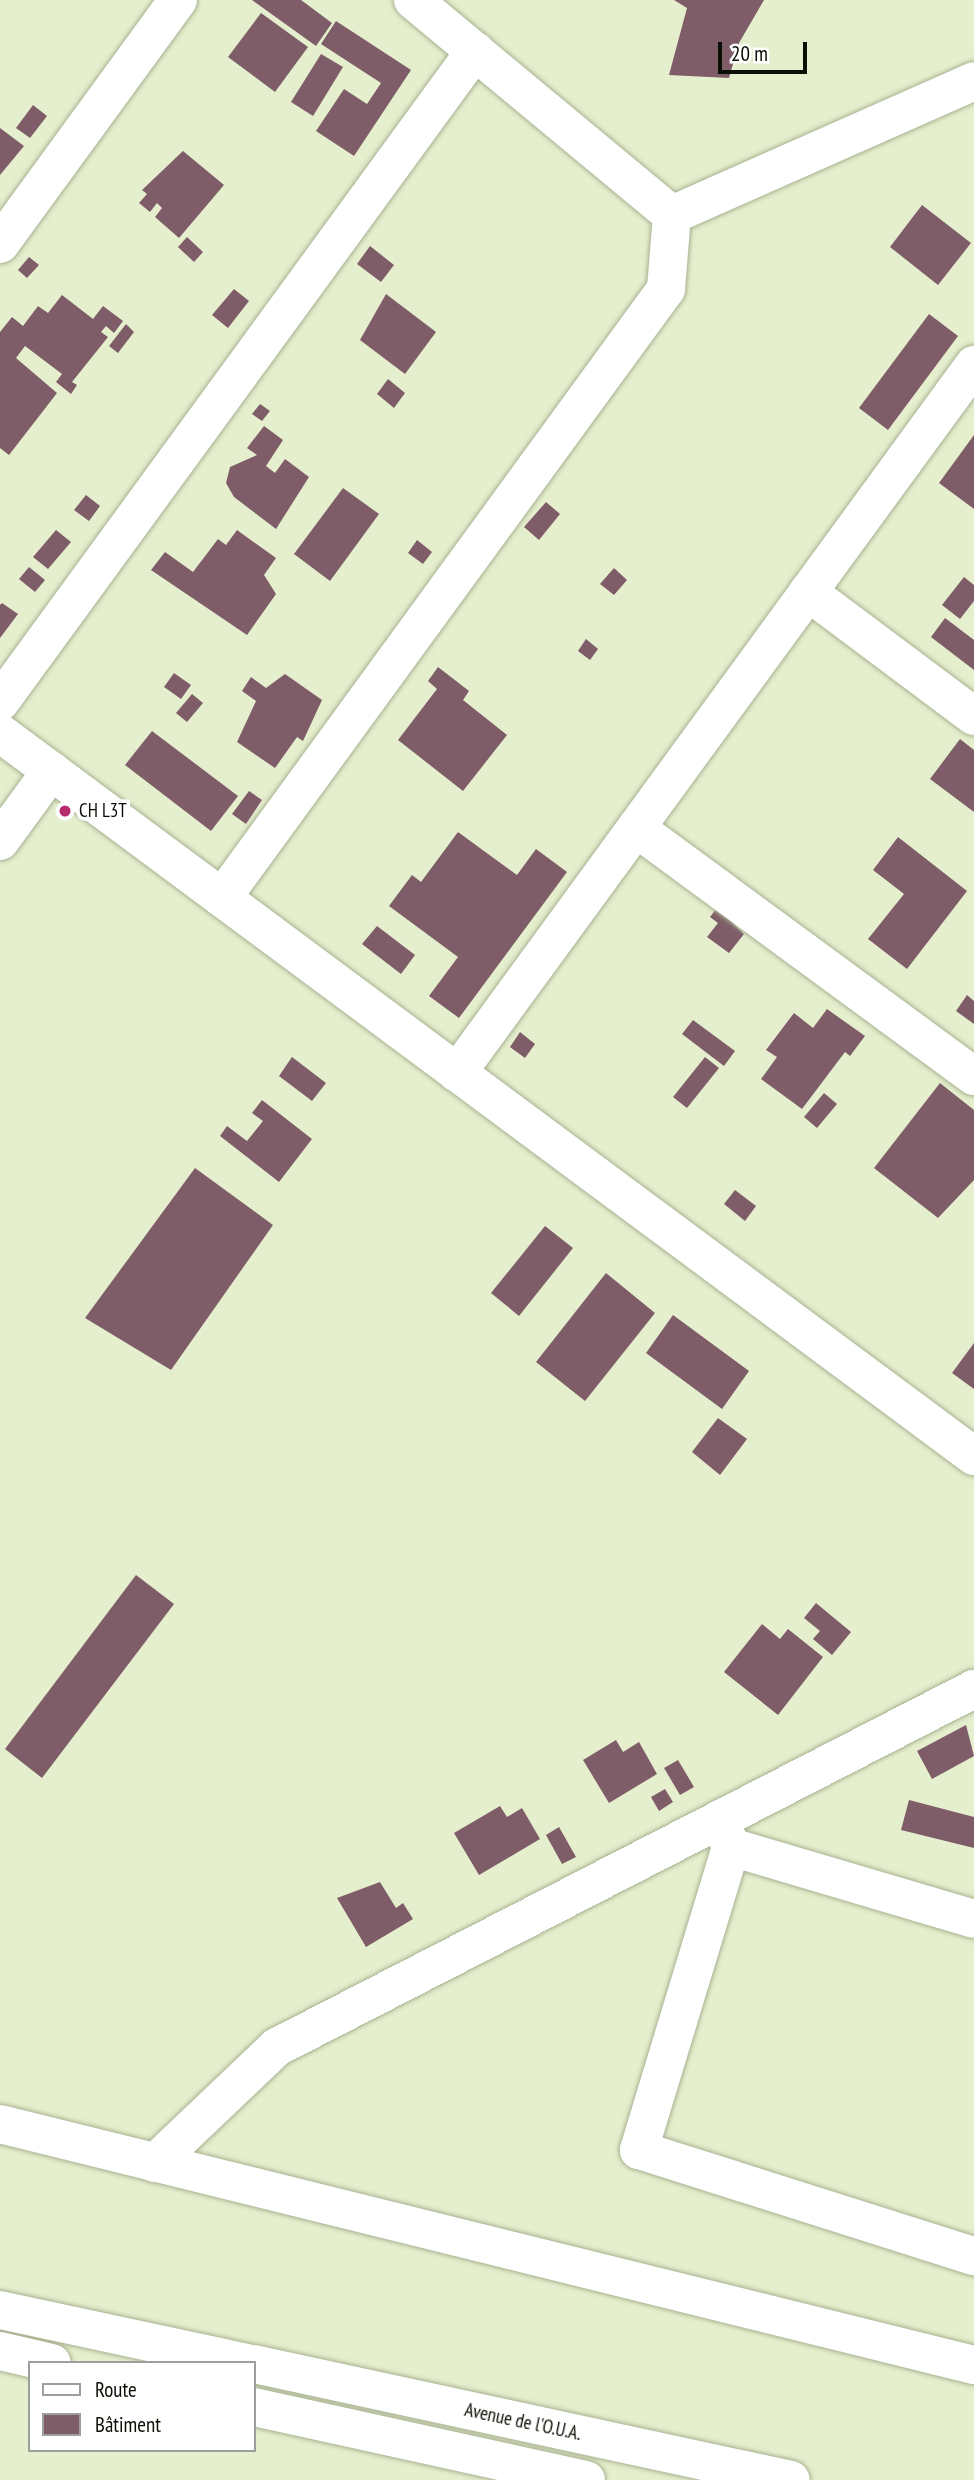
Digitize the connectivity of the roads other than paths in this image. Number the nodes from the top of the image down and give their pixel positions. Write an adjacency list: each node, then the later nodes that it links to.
1 (177, 0): 6 (main road)
2 (414, 0): 3 (main road)
3 (475, 51): 5 (main road); 9 (main road)
4 (974, 81): 5 (main road)
5 (672, 215): 15 (main road)
6 (0, 244)
7 (974, 366): 8 (main road)
8 (808, 592): 10 (main road); 13 (main road)
9 (0, 702)
10 (974, 716)
11 (0, 733): 12 (main road)
12 (51, 771): 14 (main road); 15 (main road)
13 (636, 828): 16 (main road); 17 (main road)
14 (0, 841)
15 (222, 898): 16 (main road)
16 (457, 1073): 18 (main road)
17 (974, 1076)
18 (974, 1456)
19 (974, 1689): 20 (main road)
20 (726, 1833): 21 (main road); 23 (main road); 24 (main road)
21 (974, 1919)
22 (0, 2124): 23 (main road)
23 (155, 2163): 30 (main road)
24 (974, 2256)
25 (0, 2310): 28 (main road)
26 (0, 2351): 27 (main road)
27 (43, 2361)
28 (238, 2361)
29 (256, 2364): 33 (main road, Avenue de l'O.U.A.)
30 (974, 2365)
31 (256, 2407): 32 (main road)
32 (586, 2480)
33 (791, 2480)

